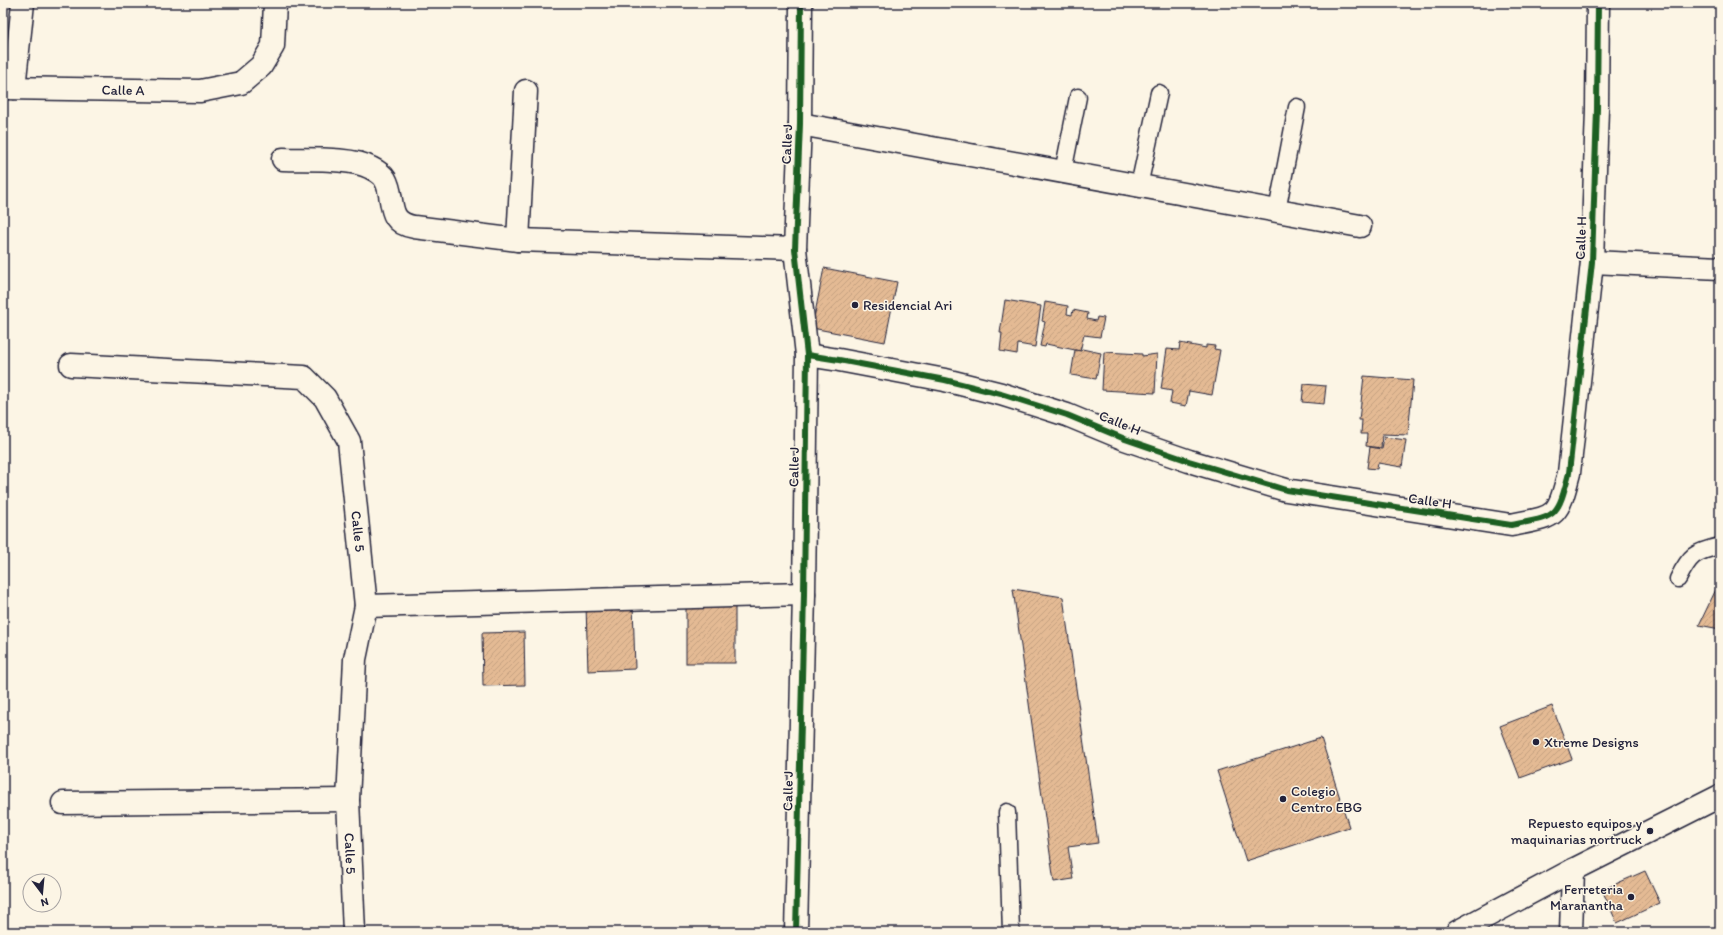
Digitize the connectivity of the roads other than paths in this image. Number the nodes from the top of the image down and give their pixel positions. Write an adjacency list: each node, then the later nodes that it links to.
1 (23, 3): 5 (street)
2 (275, 3): 5 (street, Calle A)
3 (801, 3): 10 (street, Calle J)
4 (1598, 3): 18 (street, Calle H)
5 (8, 88)
6 (526, 91): 16 (street)
7 (1159, 93): 13 (lane)
8 (1078, 98): 12 (lane)
9 (1297, 107): 14 (lane)
10 (800, 124): 12 (street); 17 (street, Calle J)
11 (283, 159): 16 (street)
12 (1063, 172): 13 (street)
13 (1139, 186): 14 (street)
14 (1277, 211): 15 (street)
15 (1360, 226)
16 (518, 240): 17 (street)
17 (795, 249): 20 (street, Calle J)
18 (1592, 262): 19 (street); 20 (street, Calle H)
19 (1720, 268)
20 (807, 356): 24 (street, Calle J)
21 (71, 365): 25 (street, Calle 5)
22 (1720, 546): 23 (lane)
23 (1678, 579)
24 (804, 594): 25 (street); 32 (street, Calle J)
25 (366, 606): 27 (street, Calle 5)
26 (1720, 796): 30 (street)
27 (348, 800): 28 (street); 31 (street, Calle 5)
28 (63, 803)
29 (1007, 812): 33 (lane)
30 (1573, 870): 34 (street); 35 (street)
31 (354, 932)
32 (796, 932)
33 (1011, 932)
34 (1457, 932)
35 (1571, 932)

